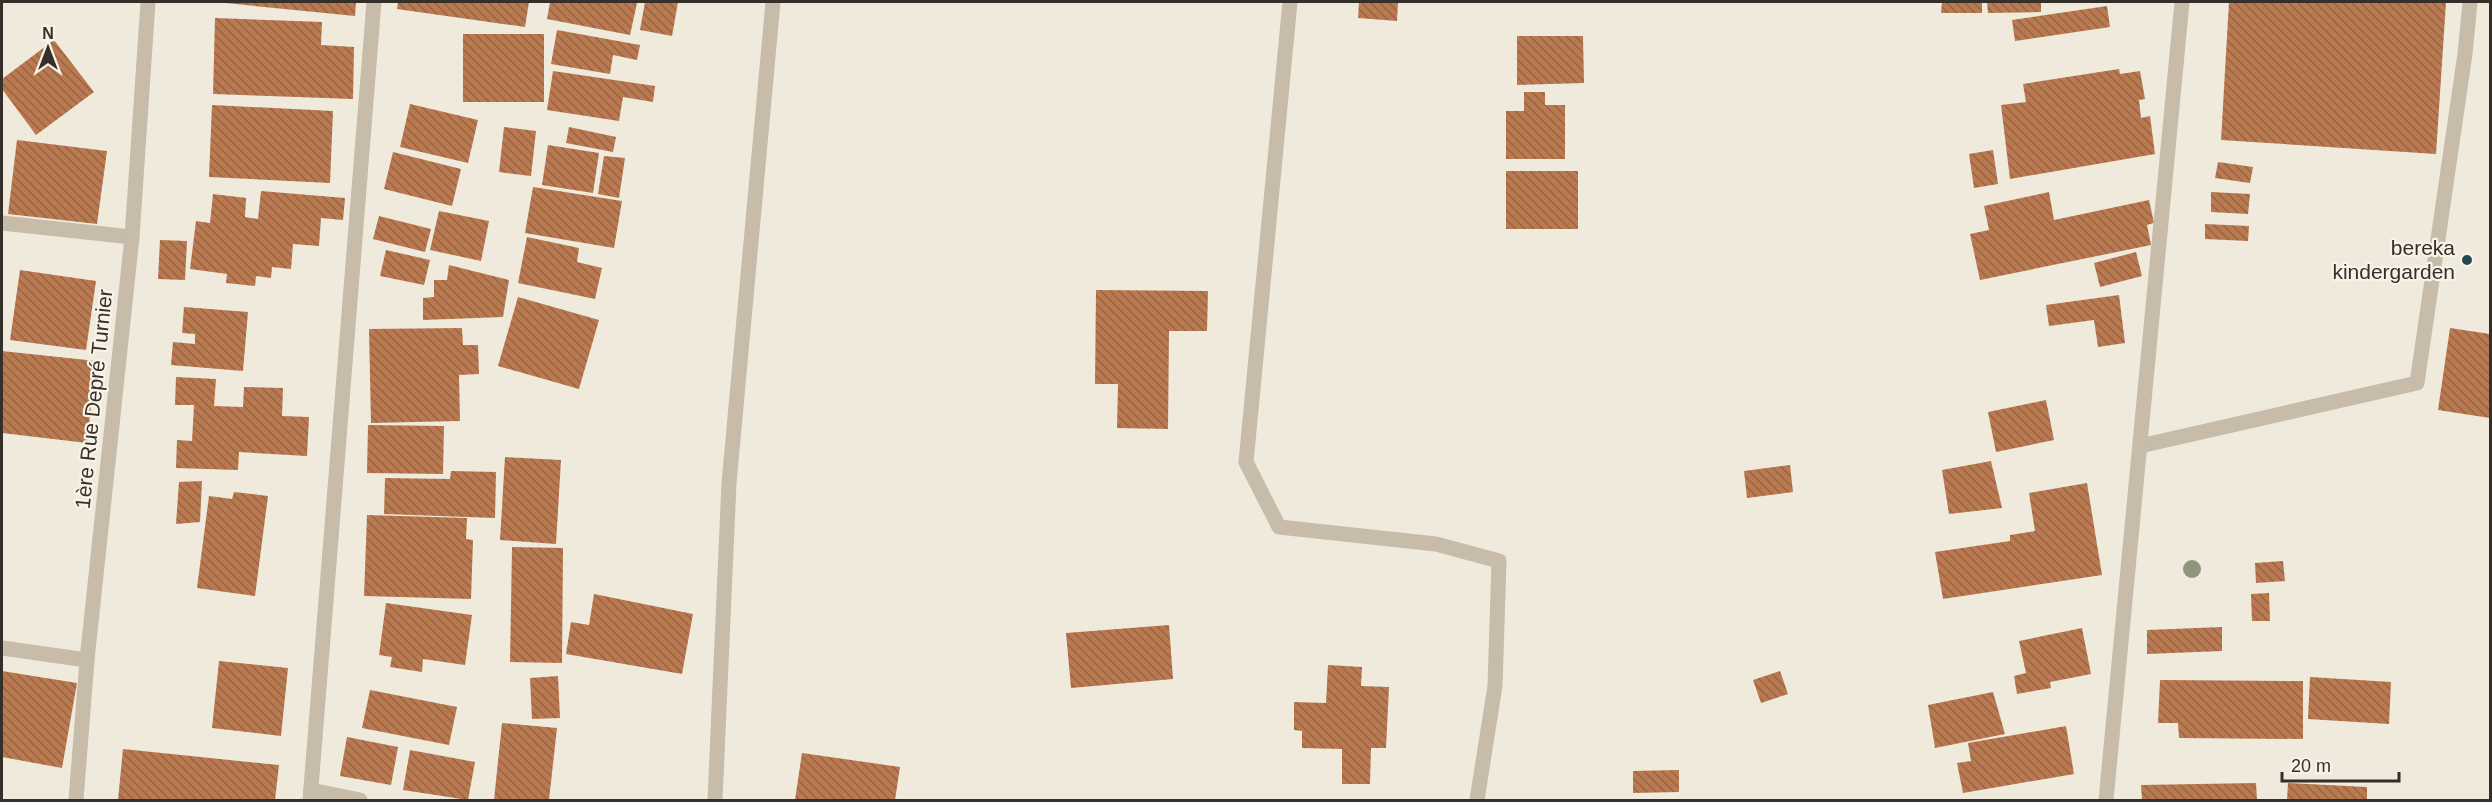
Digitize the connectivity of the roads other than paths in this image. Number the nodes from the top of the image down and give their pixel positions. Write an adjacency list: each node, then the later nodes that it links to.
1 (148, 2): 8 (street, 1ère Rue Depré Turnier)
2 (374, 2): 12 (street)
3 (773, 2): 15 (street)
4 (1290, 2): 16 (street)
5 (2182, 2): 9 (street)
6 (2470, 2): 9 (street)
7 (2, 223): 8 (street)
8 (132, 237): 11 (street, 1ère Rue Depré Turnier)
9 (2140, 446): 17 (street)
10 (2, 648): 11 (street)
11 (87, 660): 13 (street, 1ère Rue Depré Turnier)
12 (311, 795): 14 (street)
13 (76, 801)
14 (360, 801)
15 (715, 801)
16 (1477, 801)
17 (2106, 801)

